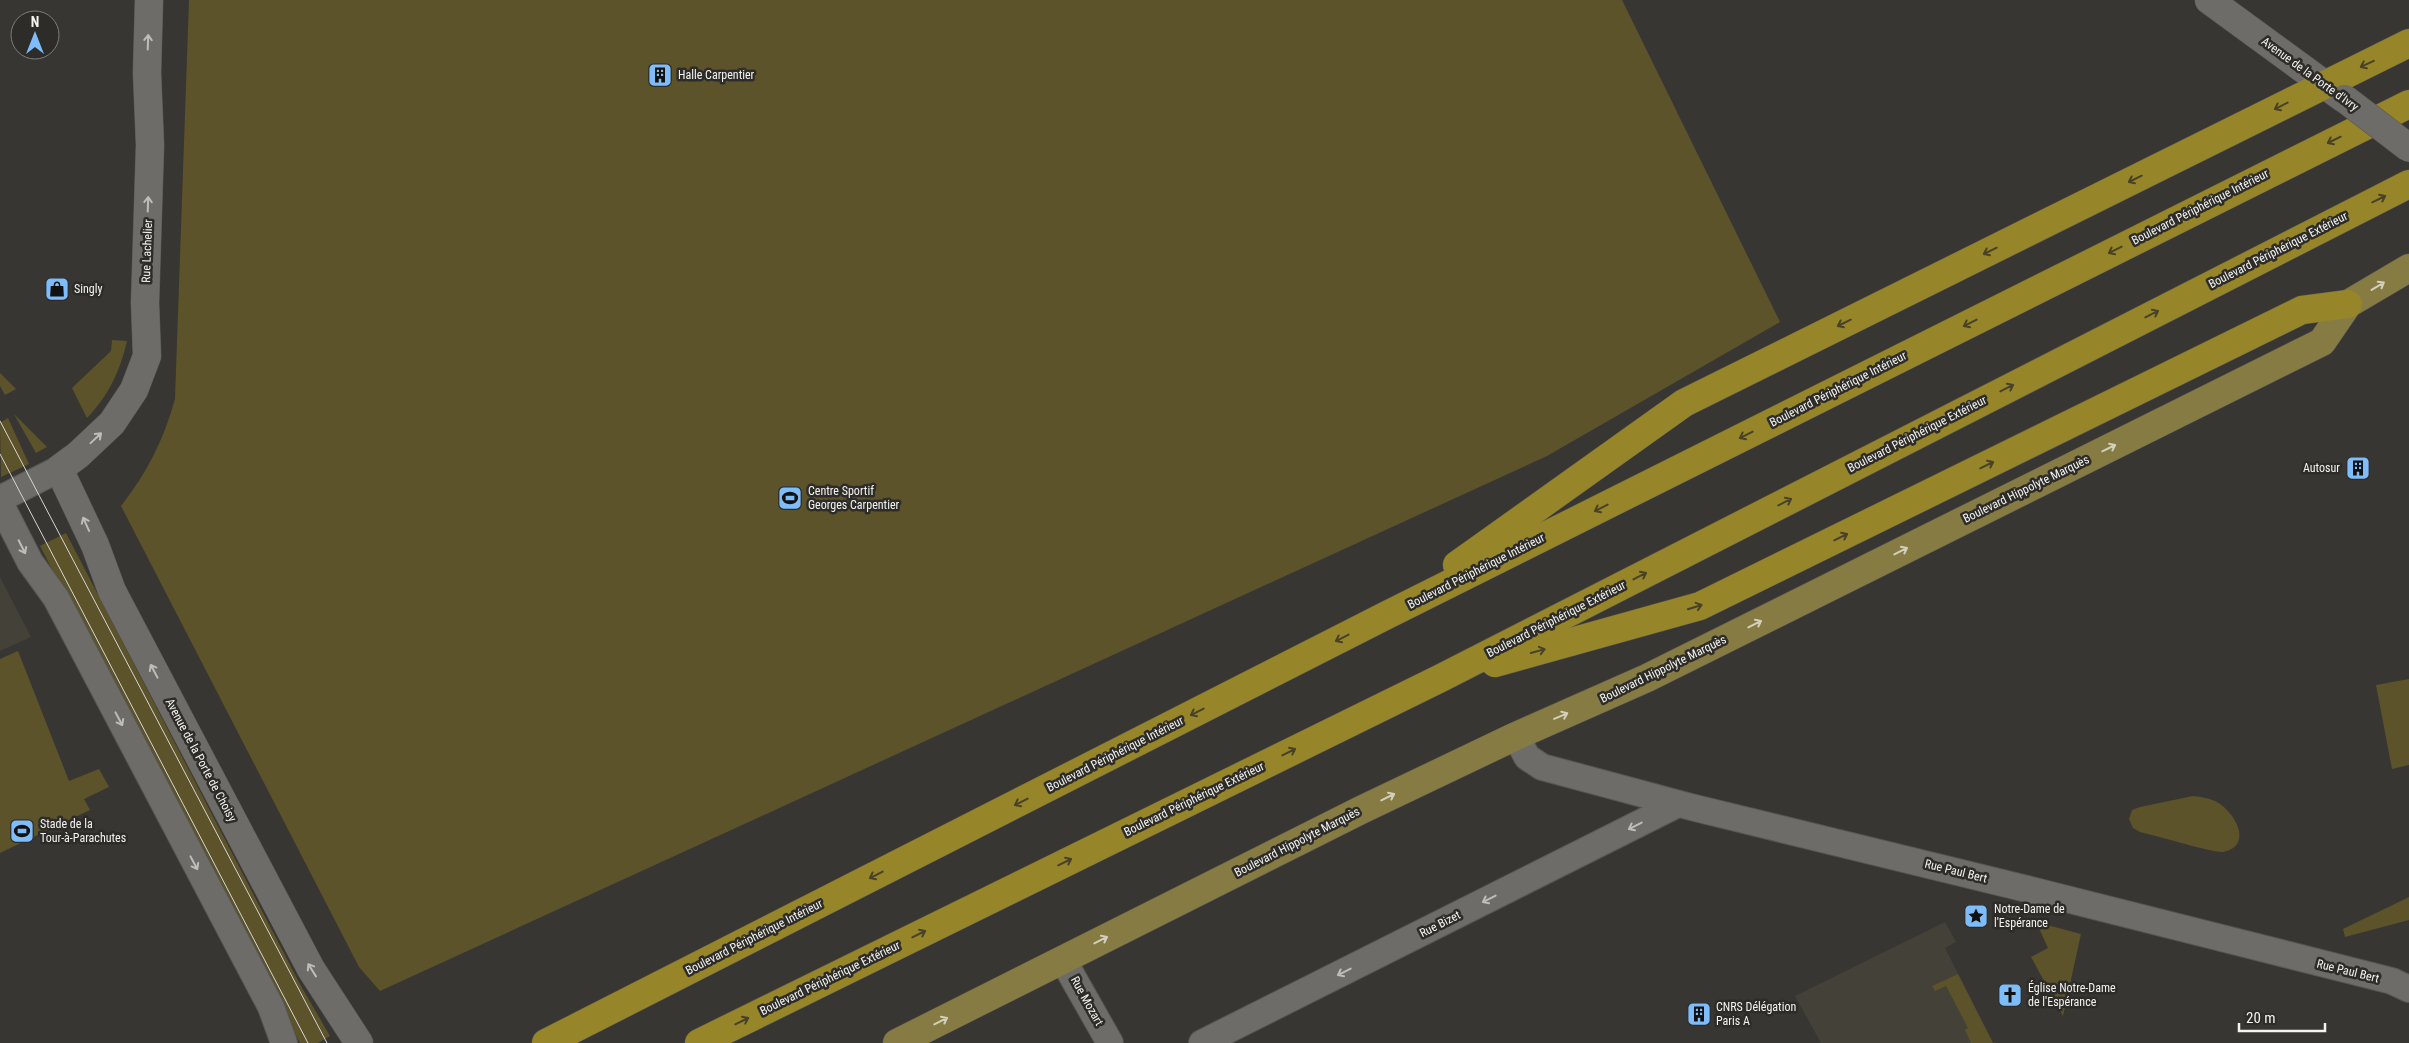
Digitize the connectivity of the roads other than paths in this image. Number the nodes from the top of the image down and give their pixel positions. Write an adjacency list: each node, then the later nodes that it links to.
1 (149, 0): 10 (main road, Rue Lachelier, one-way to 1)
2 (2209, 0): 4 (main road, Avenue de la Porte d'Ivry)
3 (2409, 43): 4 (highway, one-way to 4)
4 (2335, 92): 6 (main road, Avenue de la Porte d'Ivry, bridge); 13 (highway, one-way to 13)
5 (2409, 104): 13 (highway, Boulevard Périphérique Intérieur, one-way to 13)
6 (2409, 148)
7 (2409, 184): 14 (highway, Boulevard Périphérique Extérieur, one-way to 7)
8 (2409, 268): 9 (main road, Boulevard Hippolyte Marquès, one-way to 8)
9 (2348, 304): 14 (highway, one-way to 9); 15 (main road, Boulevard Hippolyte Marquès, one-way to 9)
10 (59, 469): 11 (street); 20 (main road, Avenue de la Porte de Choisy, one-way to 10)
11 (0, 499)
12 (0, 503): 19 (street, one-way to 19)
13 (1385, 616): 21 (highway, Boulevard Périphérique Intérieur, one-way to 21)
14 (1441, 678): 22 (highway, Boulevard Périphérique Extérieur, one-way to 14)
15 (1516, 736): 16 (street, Rue Paul Bert); 17 (main road, Boulevard Hippolyte Marquès, one-way to 15)
16 (1678, 804): 18 (street, Rue Paul Bert); 25 (street, Rue Bizet, one-way to 25)
17 (1063, 960): 23 (main road, Boulevard Hippolyte Marquès, one-way to 17); 24 (street, Rue Mozart)
18 (2409, 989)
19 (283, 1041)
20 (359, 1043)
21 (546, 1043)
22 (698, 1043)
23 (897, 1043)
24 (1110, 1043)
25 (1202, 1043)

